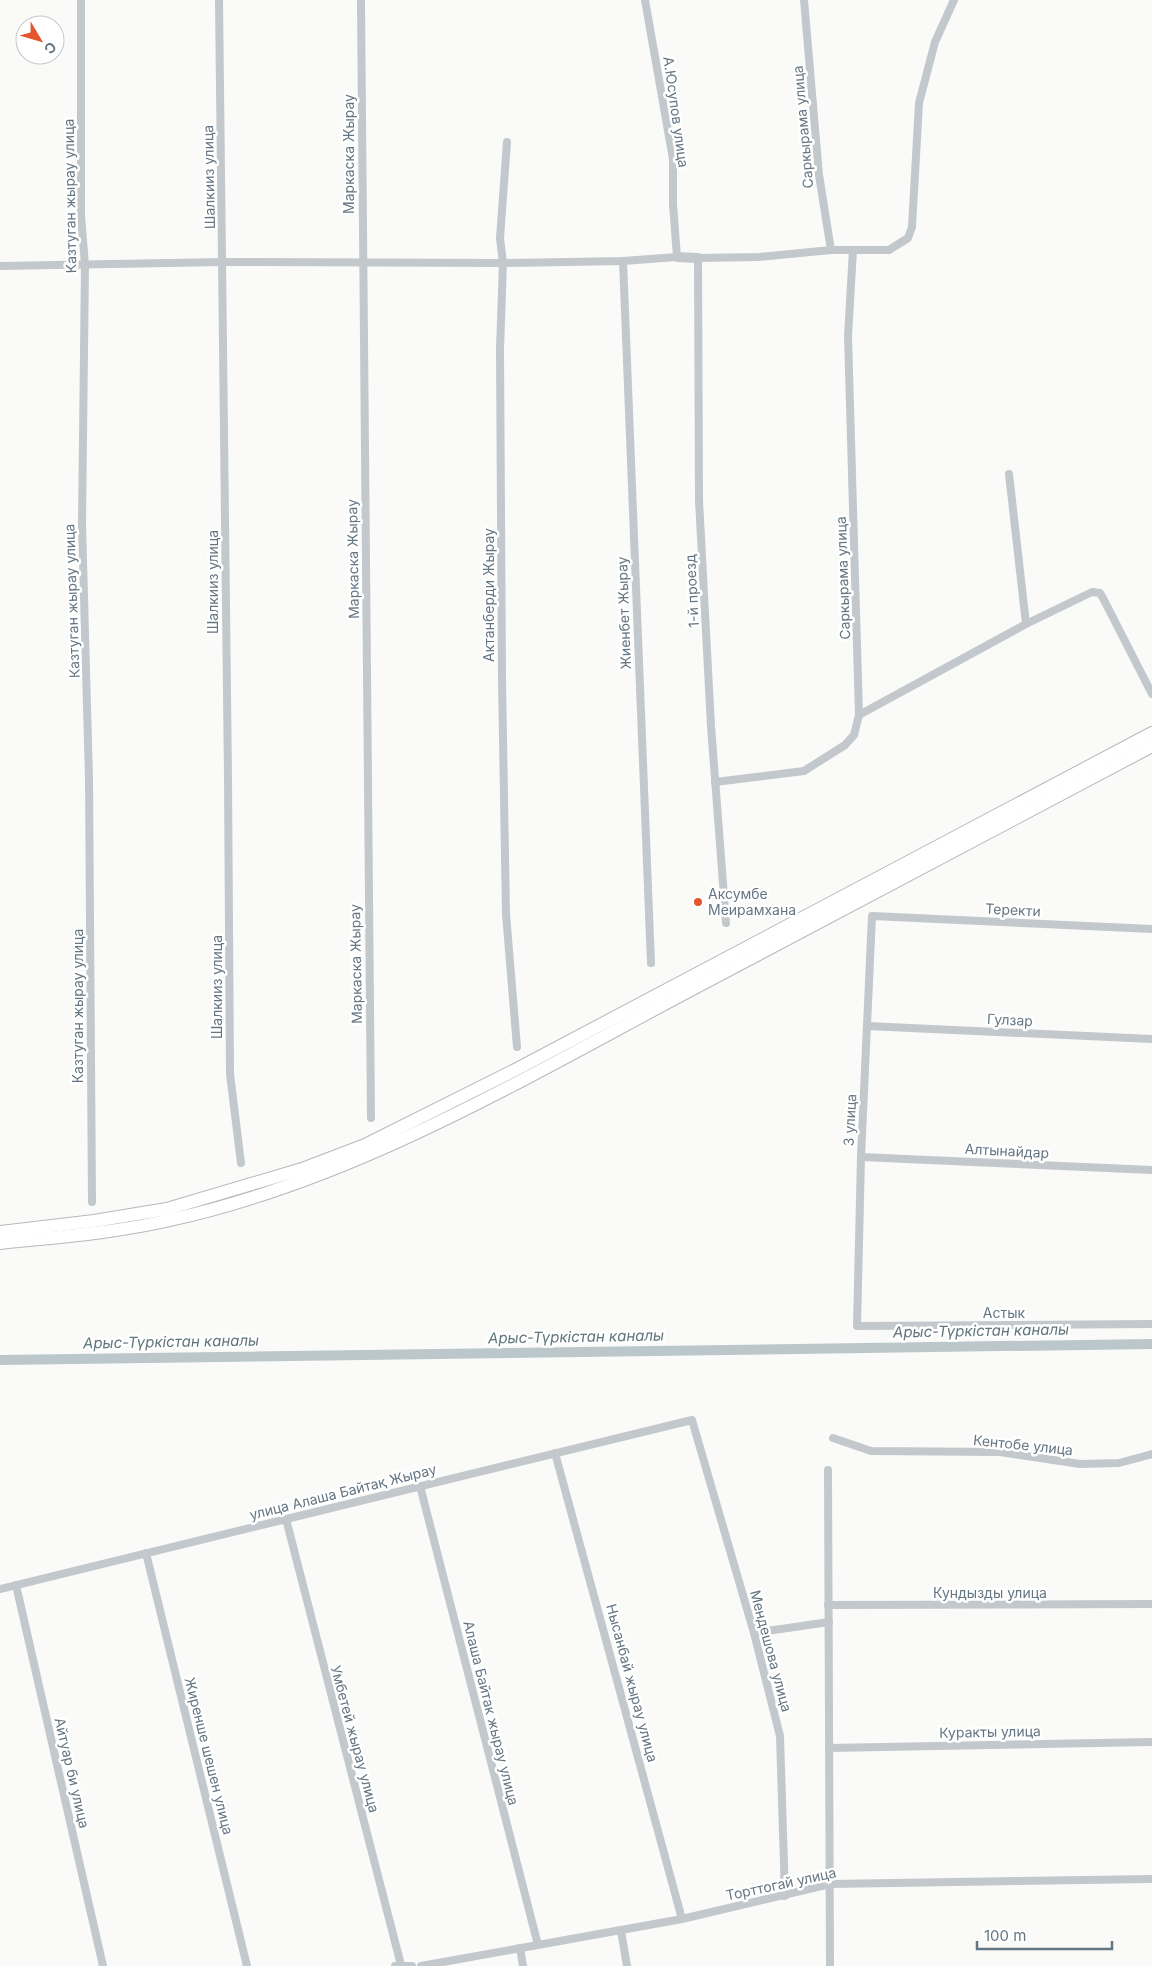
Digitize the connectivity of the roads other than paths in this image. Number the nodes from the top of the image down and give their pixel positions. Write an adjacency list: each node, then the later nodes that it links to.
1 (81, 0): 16 (street, Казтуган жырау улица)
2 (219, 0): 13 (street, Шалкииз улица)
3 (361, 0): 14 (street, Маркаска Жырау)
4 (645, 0): 10 (street, А.Юсупов улица)
5 (804, 0): 8 (street, Саркырама улица)
6 (954, 0): 9 (street)
7 (507, 142): 15 (street, Актанберди Жырау)
8 (831, 250): 9 (street); 11 (street)
9 (853, 250): 21 (street, Саркырама улица)
10 (677, 257): 11 (street); 12 (street)
11 (698, 258): 24 (street, 1-й проезд)
12 (623, 261): 15 (street); 28 (street, Жиенбет Жырау)
13 (223, 262): 14 (street); 16 (street); 34 (street, Шалкииз улица)
14 (362, 262): 15 (street); 32 (street, Маркаска Жырау)
15 (503, 263): 31 (street, Актанберди Жырау)
16 (85, 265): 17 (street); 36 (street, Казтуган жырау улица)
17 (0, 266)
18 (1009, 474): 19 (street)
19 (1026, 624): 20 (street); 21 (street)
20 (1152, 694)
21 (859, 715): 24 (street)
22 (1152, 733): 37 (highway)
23 (1152, 746): 38 (highway)
24 (715, 782): 26 (street, 1-й проезд)
25 (872, 916): 27 (street, Теректи); 29 (street, 3 улица)
26 (726, 923)
27 (1152, 929)
28 (650, 963)
29 (867, 1026): 30 (street, Гулзар); 33 (street, 3 улица)
30 (1152, 1039)
31 (517, 1047)
32 (371, 1118)
33 (861, 1157): 35 (street, Алтынайдар); 40 (street, 3 улица)
34 (241, 1163)
35 (1152, 1170)
36 (92, 1202)
37 (0, 1232)
38 (0, 1243)
39 (1152, 1324): 40 (street, Астык)
40 (857, 1326)
41 (692, 1420): 43 (street, улица Алаша Байтақ Жырау); 54 (street, Мендешова улица)
42 (833, 1438): 44 (street, Кентобе улица)
43 (555, 1453): 46 (street, улица Алаша Байтақ Жырау); 60 (street, Нысанбай жырау улица)
44 (1152, 1454)
45 (828, 1470): 52 (street)
46 (420, 1486): 47 (street, улица Алаша Байтақ Жырау); 62 (street, Алаша Байтак жырау улица)
47 (286, 1519): 48 (street, улица Алаша Байтақ Жырау); 64 (street, Умбетей жырау улица)
48 (146, 1553): 49 (street, улица Алаша Байтақ Жырау); 66 (street, Жиренше шешен улица)
49 (16, 1585): 50 (street, улица Алаша Байтақ Жырау); 65 (street, Айтуар би улица)
50 (0, 1589)
51 (1152, 1604): 52 (street, Кундызды улица)
52 (828, 1606): 53 (street)
53 (829, 1622): 54 (street); 56 (street)
54 (754, 1633): 59 (street, Мендешова улица)
55 (1152, 1742): 56 (street, Куракты улица)
56 (829, 1748): 58 (street)
57 (1152, 1879): 58 (street, Торттогай улица)
58 (830, 1884): 59 (street, Торттогай улица); 71 (street)
59 (785, 1896): 60 (street, Торттогай улица)
60 (682, 1920): 61 (street, Торттогай улица)
61 (621, 1930): 62 (street, Торттогай улица); 70 (street)
62 (538, 1945): 63 (street, Торттогай улица)
63 (520, 1948): 68 (street, Торттогай улица); 69 (street)
64 (398, 1965): 67 (street)
65 (103, 1966)
66 (247, 1966)
67 (412, 1966)
68 (421, 1966)
69 (523, 1966)
70 (627, 1966)
71 (830, 1966)

